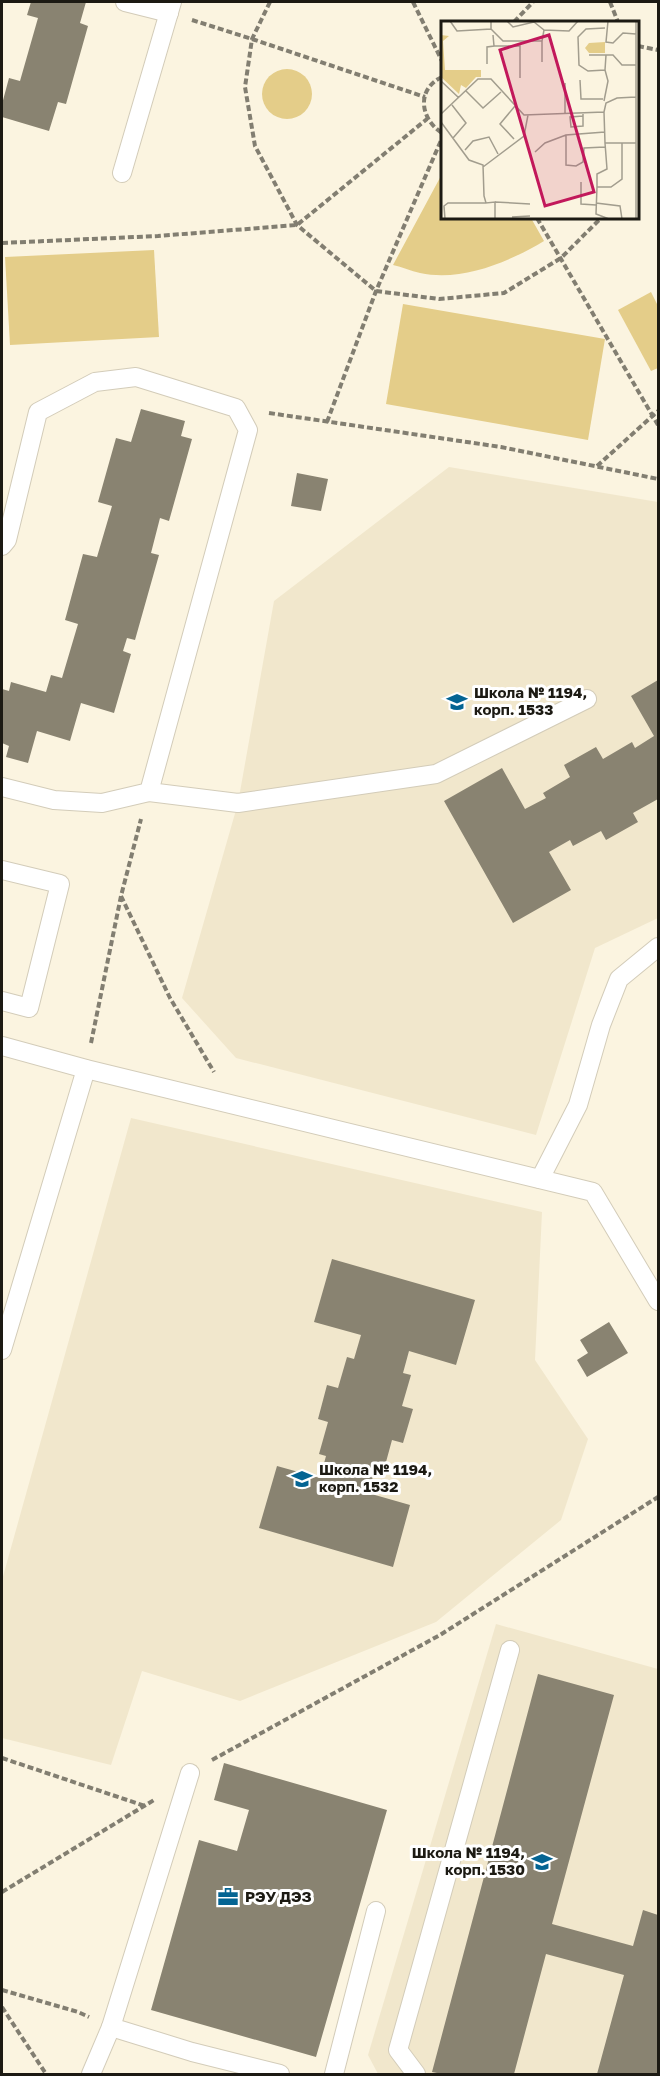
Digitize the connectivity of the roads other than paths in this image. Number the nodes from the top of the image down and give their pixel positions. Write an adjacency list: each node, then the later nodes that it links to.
1 (125, 2): 2 (lane)
2 (171, 8): 3 (lane)
3 (122, 173)
4 (2, 546): 7 (lane)
5 (587, 699): 7 (lane)
6 (2, 787): 7 (lane)
7 (149, 792)
8 (2, 870): 10 (lane)
9 (658, 947): 13 (lane)
10 (2, 1001)
11 (2, 1046): 12 (lane)
12 (86, 1069): 13 (lane); 15 (lane)
13 (540, 1179): 14 (lane)
14 (658, 1301)
15 (2, 1350)
16 (510, 1650): 23 (lane)
17 (190, 1773): 19 (lane)
18 (376, 1911): 22 (lane)
19 (111, 2027): 20 (lane); 21 (lane)
20 (91, 2074)
21 (280, 2074)
22 (334, 2074)
23 (416, 2074)

